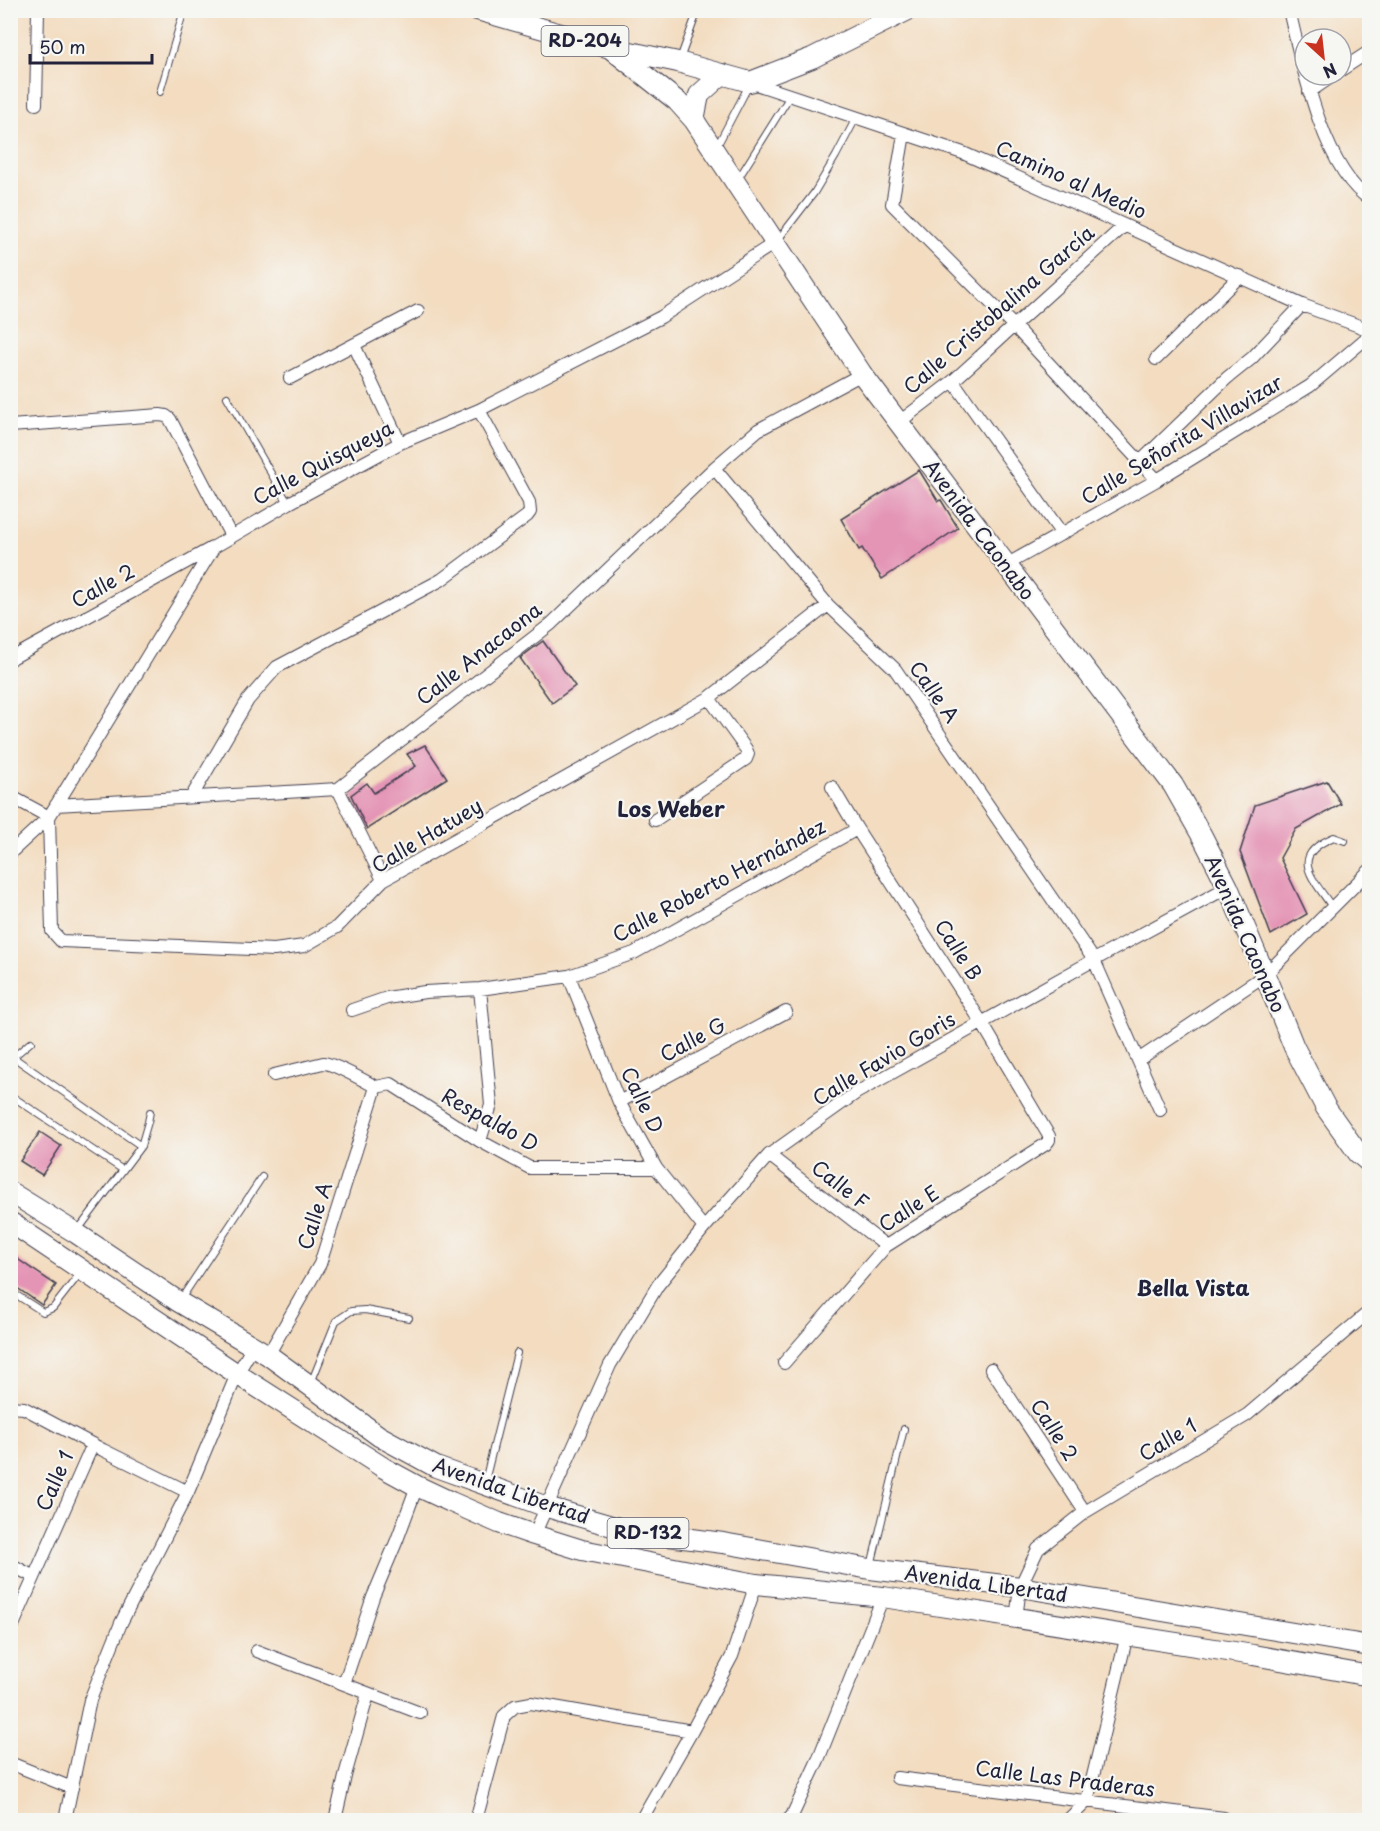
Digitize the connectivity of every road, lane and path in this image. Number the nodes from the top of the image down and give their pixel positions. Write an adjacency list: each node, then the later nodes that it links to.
1 (38, 10): 17 (street)
2 (184, 10): 14 (lane)
3 (477, 10): 7 (main road, Avenida Caonabo / RD-204)
4 (698, 10): 9 (lane)
5 (908, 10): 12 (main road)
6 (1289, 10): 15 (street)
7 (610, 48): 9 (main road, RD-204); 19 (main road, Avenida Caonabo / RD-204)
8 (1370, 51): 10 (street)
9 (678, 62): 11 (main road, RD-204)
10 (1353, 62)
11 (722, 74): 12 (main road, RD-204); 19 (main road)
12 (750, 82): 16 (street, Camino al Medio); 21 (lane)
13 (1316, 87): 15 (street)
14 (160, 92)
15 (1309, 92): 23 (street)
16 (790, 96): 18 (street, Camino al Medio); 22 (lane)
17 (36, 104)
18 (856, 118): 20 (street, Camino al Medio); 25 (lane)
19 (694, 120): 21 (main road, Avenida Caonabo)
20 (903, 134): 24 (street, Camino al Medio); 29 (street)
21 (714, 151): 22 (main road, Avenida Caonabo)
22 (736, 183): 25 (main road, Avenida Caonabo)
23 (1370, 199)
24 (1124, 226): 26 (street, Camino al Medio); 29 (street, Calle Cristobalina García)
25 (776, 242): 34 (main road, Avenida Caonabo); 38 (street, Calle Quisqueya)
26 (1240, 276): 27 (street, Camino al Medio); 33 (street)
27 (1302, 305): 30 (street, Camino al Medio); 42 (street)
28 (418, 310): 32 (street)
29 (1014, 326): 36 (street, Calle Cristobalina García); 42 (street)
30 (1370, 330)
31 (1370, 336): 44 (street, Calle Señorita Villavizar)
32 (354, 345): 35 (street); 41 (street)
33 (1156, 359)
34 (862, 374): 39 (main road, Avenida Caonabo); 43 (street, Calle Anacaona)
35 (290, 378)
36 (953, 381): 39 (street, Calle Cristobalina García); 46 (street)
37 (227, 397): 45 (lane)
38 (479, 410): 41 (street, Calle Quisqueya); 56 (street)
39 (898, 423): 49 (main road, Avenida Caonabo)
40 (10, 426): 47 (street)
41 (400, 443): 45 (street, Calle Quisqueya)
42 (1140, 462): 44 (street)
43 (714, 468): 50 (street, Calle A); 54 (street, Calle Anacaona)
44 (1157, 480): 46 (street, Calle Señorita Villavizar)
45 (288, 504): 47 (street, Calle Quisqueya)
46 (1062, 534): 49 (street, Calle Señorita Villavizar)
47 (231, 536): 48 (street, Calle Quisqueya)
48 (214, 547): 51 (street, Calle 2); 57 (street, Calle Quisqueya)
49 (1006, 565): 65 (main road, Avenida Caonabo)
50 (828, 605): 52 (street, Calle Hatuey); 67 (street, Calle A)
51 (10, 659)
52 (709, 698): 59 (street); 64 (street, Calle Hatuey)
53 (832, 787): 60 (street, Calle B)
54 (338, 789): 56 (street); 64 (street)
55 (10, 796): 58 (street)
56 (192, 796): 57 (street)
57 (56, 805): 58 (street, Calle Quisqueya)
58 (49, 817): 62 (street, Calle Quisqueya); 64 (street, Calle Hatuey)
59 (655, 820)
60 (857, 829): 69 (street, Calle Roberto Hernández); 73 (street, Calle B)
61 (1345, 841): 66 (lane)
62 (10, 852)
63 (1370, 870): 66 (street)
64 (383, 880)
65 (1227, 887): 67 (street, Calle Favio Goris); 68 (main road, Avenida Caonabo)
66 (1332, 908): 68 (street)
67 (1094, 960): 73 (street, Calle Favio Goris); 76 (street, Calle A)
68 (1265, 975): 76 (street); 87 (main road, Avenida Caonabo)
69 (569, 976): 70 (street, Calle Roberto Hernández); 80 (street, Calle D)
70 (480, 989): 71 (street, Calle Roberto Hernández); 84 (street)
71 (352, 1010)
72 (786, 1012): 80 (street, Calle G)
73 (982, 1023): 83 (street, Calle B); 86 (street, Calle Favio Goris)
74 (31, 1042): 75 (lane)
75 (12, 1058): 85 (lane)
76 (1138, 1060): 81 (street, Calle A)
77 (274, 1075): 78 (street, Respaldo D)
78 (380, 1086): 84 (street, Respaldo D); 101 (street, Calle A)
79 (10, 1095): 89 (lane)
80 (619, 1102): 88 (street, Calle D)
81 (1160, 1110)
82 (150, 1112): 85 (lane)
83 (1048, 1136): 95 (street, Calle E)
84 (480, 1141): 88 (street, Respaldo D)
85 (141, 1146): 89 (lane)
86 (769, 1155): 93 (street, Calle Favio Goris); 95 (street, Calle F)
87 (1370, 1163)
88 (656, 1168): 93 (street, Calle D)
89 (123, 1170): 94 (lane)
90 (262, 1177): 98 (lane)
91 (10, 1192): 94 (main road, Avenida Libertad / RD-132)
92 (11, 1223): 96 (main road, Avenida Libertad / RD-132)
93 (704, 1228): 113 (street, Calle Favio Goris)
94 (76, 1233): 98 (main road, Avenida Libertad / RD-132)
95 (886, 1246): 103 (street, Calle E)
96 (83, 1270): 97 (lane); 105 (main road, Avenida Libertad / RD-132)
97 (10, 1291)
98 (179, 1302): 101 (main road, Avenida Libertad / RD-132)
99 (1370, 1311): 114 (street, Calle 1)
100 (409, 1318): 106 (lane)
101 (261, 1350): 105 (street, Calle A); 106 (main road, Avenida Libertad / RD-132)
102 (517, 1353): 110 (lane)
103 (784, 1363)
104 (991, 1369): 114 (street, Calle 2)
105 (237, 1374): 111 (main road, Avenida Libertad / RD-132); 112 (street, Calle A)
106 (310, 1386): 110 (main road, Avenida Libertad / RD-132)
107 (10, 1407): 109 (street)
108 (903, 1429): 117 (lane)
109 (93, 1444): 112 (street); 118 (street, Calle 1)
110 (484, 1485): 113 (main road, Avenida Libertad / RD-132)
111 (417, 1486): 115 (main road, Avenida Libertad / RD-132); 128 (street)
112 (188, 1492): 134 (street, Calle A)
113 (547, 1507): 115 (street, Calle Favio Goris); 117 (main road, Avenida Libertad / RD-132)
114 (1085, 1512): 120 (street, Calle 1)
115 (534, 1535): 119 (main road, Avenida Libertad / RD-132)
116 (10, 1564): 118 (street)
117 (870, 1569): 120 (main road, Avenida Libertad / RD-132)
118 (34, 1576): 123 (street, Calle 1)
119 (756, 1584): 121 (main road, Avenida Libertad / RD-132); 131 (street)
120 (1020, 1587): 122 (street, Calle 1); 125 (main road, Avenida Libertad / RD-132)
121 (883, 1597): 122 (main road, Avenida Libertad / RD-132); 140 (street)
122 (1016, 1619): 124 (main road, Avenida Libertad / RD-132)
123 (10, 1632)
124 (1127, 1635): 127 (main road, Avenida Libertad / RD-132); 135 (street)
125 (1370, 1646)
126 (257, 1651): 128 (street)
127 (1370, 1676)
128 (344, 1684): 129 (street)
129 (368, 1694): 130 (street); 137 (street)
130 (420, 1713)
131 (692, 1731): 138 (street); 139 (street)
132 (10, 1763): 134 (street)
133 (897, 1778): 135 (street, Calle Las Praderas)
134 (72, 1788): 136 (street, Calle A)
135 (1087, 1801): 141 (street); 142 (street, Calle Las Praderas)
136 (65, 1821)
137 (335, 1821)
138 (476, 1821)
139 (641, 1821)
140 (788, 1821)
141 (1068, 1821)
142 (1227, 1821)

